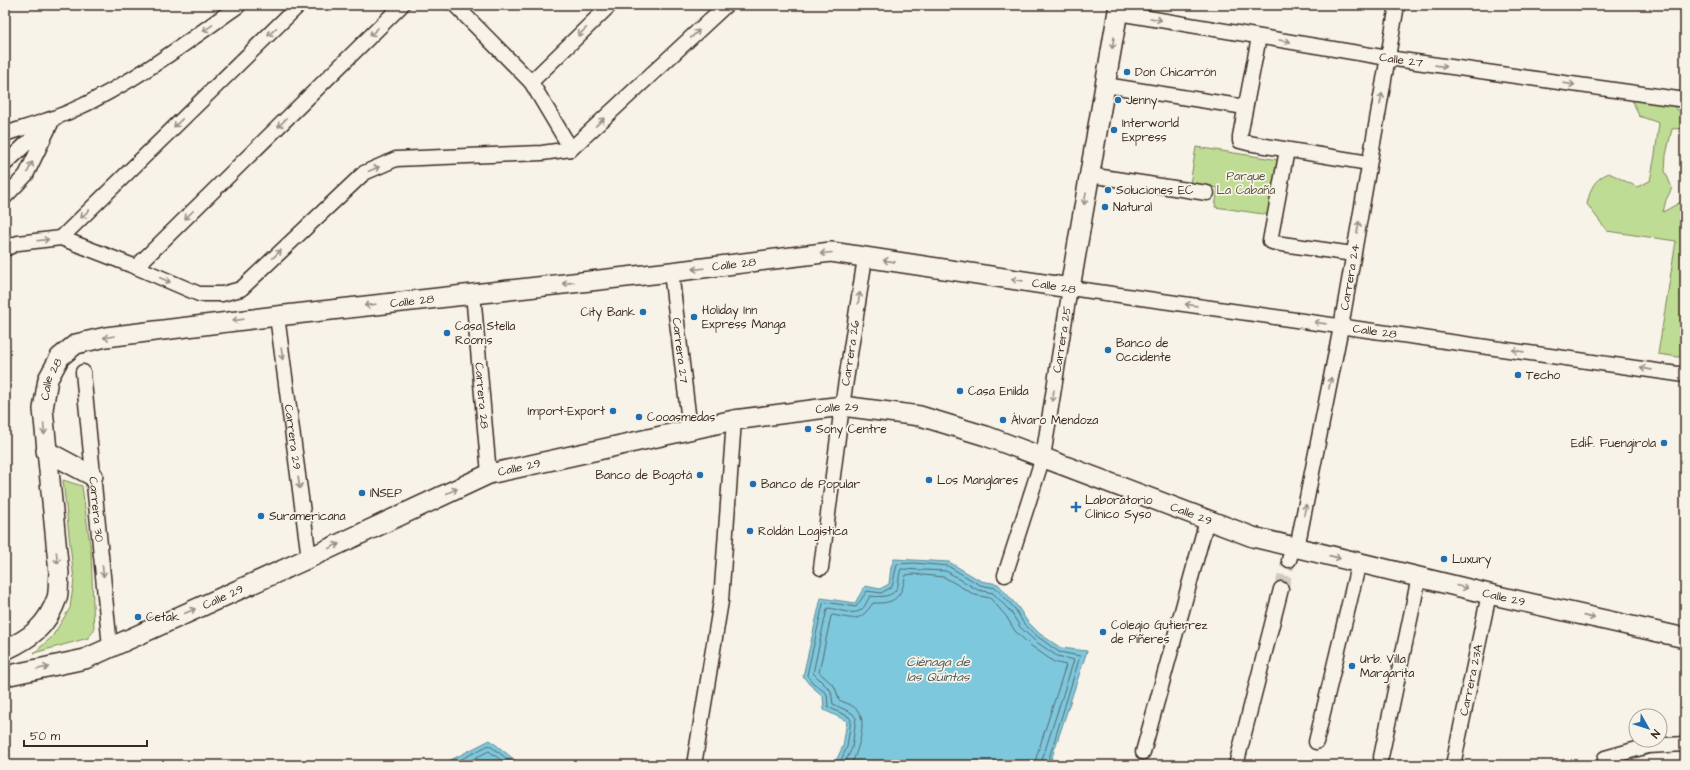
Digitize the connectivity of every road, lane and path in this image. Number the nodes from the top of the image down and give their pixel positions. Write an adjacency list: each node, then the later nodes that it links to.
1 (239, 5): 15 (street, one-way to 15)
2 (299, 5): 24 (street, one-way to 24)
3 (402, 5): 29 (street, one-way to 29)
4 (456, 5): 11 (street)
5 (610, 5): 11 (street, one-way to 11)
6 (726, 5): 17 (street, one-way to 6)
7 (1397, 5): 10 (street, Carrera 24)
8 (1119, 9): 9 (street, Calle 27, one-way to 9); 12 (main road, Carrera 25, one-way to 12)
9 (1259, 37): 10 (street, Calle 27, one-way to 10); 14 (street)
10 (1388, 58): 13 (street, Calle 27, one-way to 13); 19 (street, Carrera 24, one-way to 10)
11 (530, 82): 17 (street)
12 (1105, 85): 14 (street); 21 (main road, Carrera 25)
13 (1685, 100)
14 (1245, 107): 18 (street)
15 (53, 119): 16 (street); 20 (street); 23 (street, one-way to 15)
16 (5, 134)
17 (571, 149): 29 (street, one-way to 17)
18 (1287, 150): 19 (street); 27 (street)
19 (1369, 163): 27 (street, Carrera 24, one-way to 19)
20 (5, 164)
21 (1089, 175): 22 (street); 31 (main road, Carrera 25, one-way to 31)
22 (1207, 193)
23 (5, 196)
24 (61, 238): 25 (street, one-way to 24); 29 (street)
25 (12, 242): 26 (street)
26 (5, 249)
27 (1353, 254): 34 (street, Carrera 24)
28 (865, 258): 30 (main road, Calle 28, one-way to 30); 31 (main road, Calle 28, one-way to 28); 37 (street, Carrera 26, one-way to 28)
29 (136, 267)
30 (671, 272): 32 (main road, Calle 28, one-way to 32); 39 (street, Carrera 27)
31 (1070, 288): 34 (street, Calle 28, one-way to 31); 41 (street, Carrera 25, one-way to 41)
32 (473, 293): 33 (main road, Calle 28, one-way to 33); 42 (street, Carrera 28)
33 (277, 316): 40 (main road, Calle 28, one-way to 40); 46 (street, Carrera 29, one-way to 46)
34 (1341, 326): 36 (street, Calle 28, one-way to 34); 45 (street, Carrera 24, one-way to 34)
35 (83, 372): 43 (street, Carrera 30)
36 (1685, 375)
37 (842, 406): 38 (main road, Calle 29); 41 (main road, Calle 29); 48 (street, Carrera 26)
38 (734, 420): 39 (main road, Calle 29); 62 (street)
39 (690, 430): 42 (main road, Calle 29)
40 (46, 451): 43 (main road); 55 (main road, Calle 28, one-way to 55)
41 (1043, 457): 44 (main road, Calle 29); 49 (street, Carrera 25)
42 (489, 474): 46 (main road, Calle 29, one-way to 42)
43 (93, 476): 54 (street, Carrera 30, one-way to 54)
44 (1207, 520): 45 (main road, Calle 29); 59 (street)
45 (1293, 552): 47 (main road, Calle 29, one-way to 47)
46 (309, 558): 54 (main road, Calle 29, one-way to 46)
47 (1359, 562): 50 (main road, Calle 29); 57 (street)
48 (821, 568)
49 (1005, 575)
50 (1419, 577): 52 (main road, Calle 29, one-way to 52); 60 (street)
51 (1281, 589): 63 (street)
52 (1489, 594): 53 (main road, Calle 29, one-way to 53); 64 (street, Carrera 23A)
53 (1685, 638)
54 (110, 646): 56 (main road, Calle 29, one-way to 54)
55 (5, 650)
56 (5, 676)
57 (1316, 742)
58 (1685, 744): 61 (street)
59 (1143, 752)
60 (1381, 756)
61 (1605, 758)
62 (694, 765)
63 (1236, 765)
64 (1453, 765)

